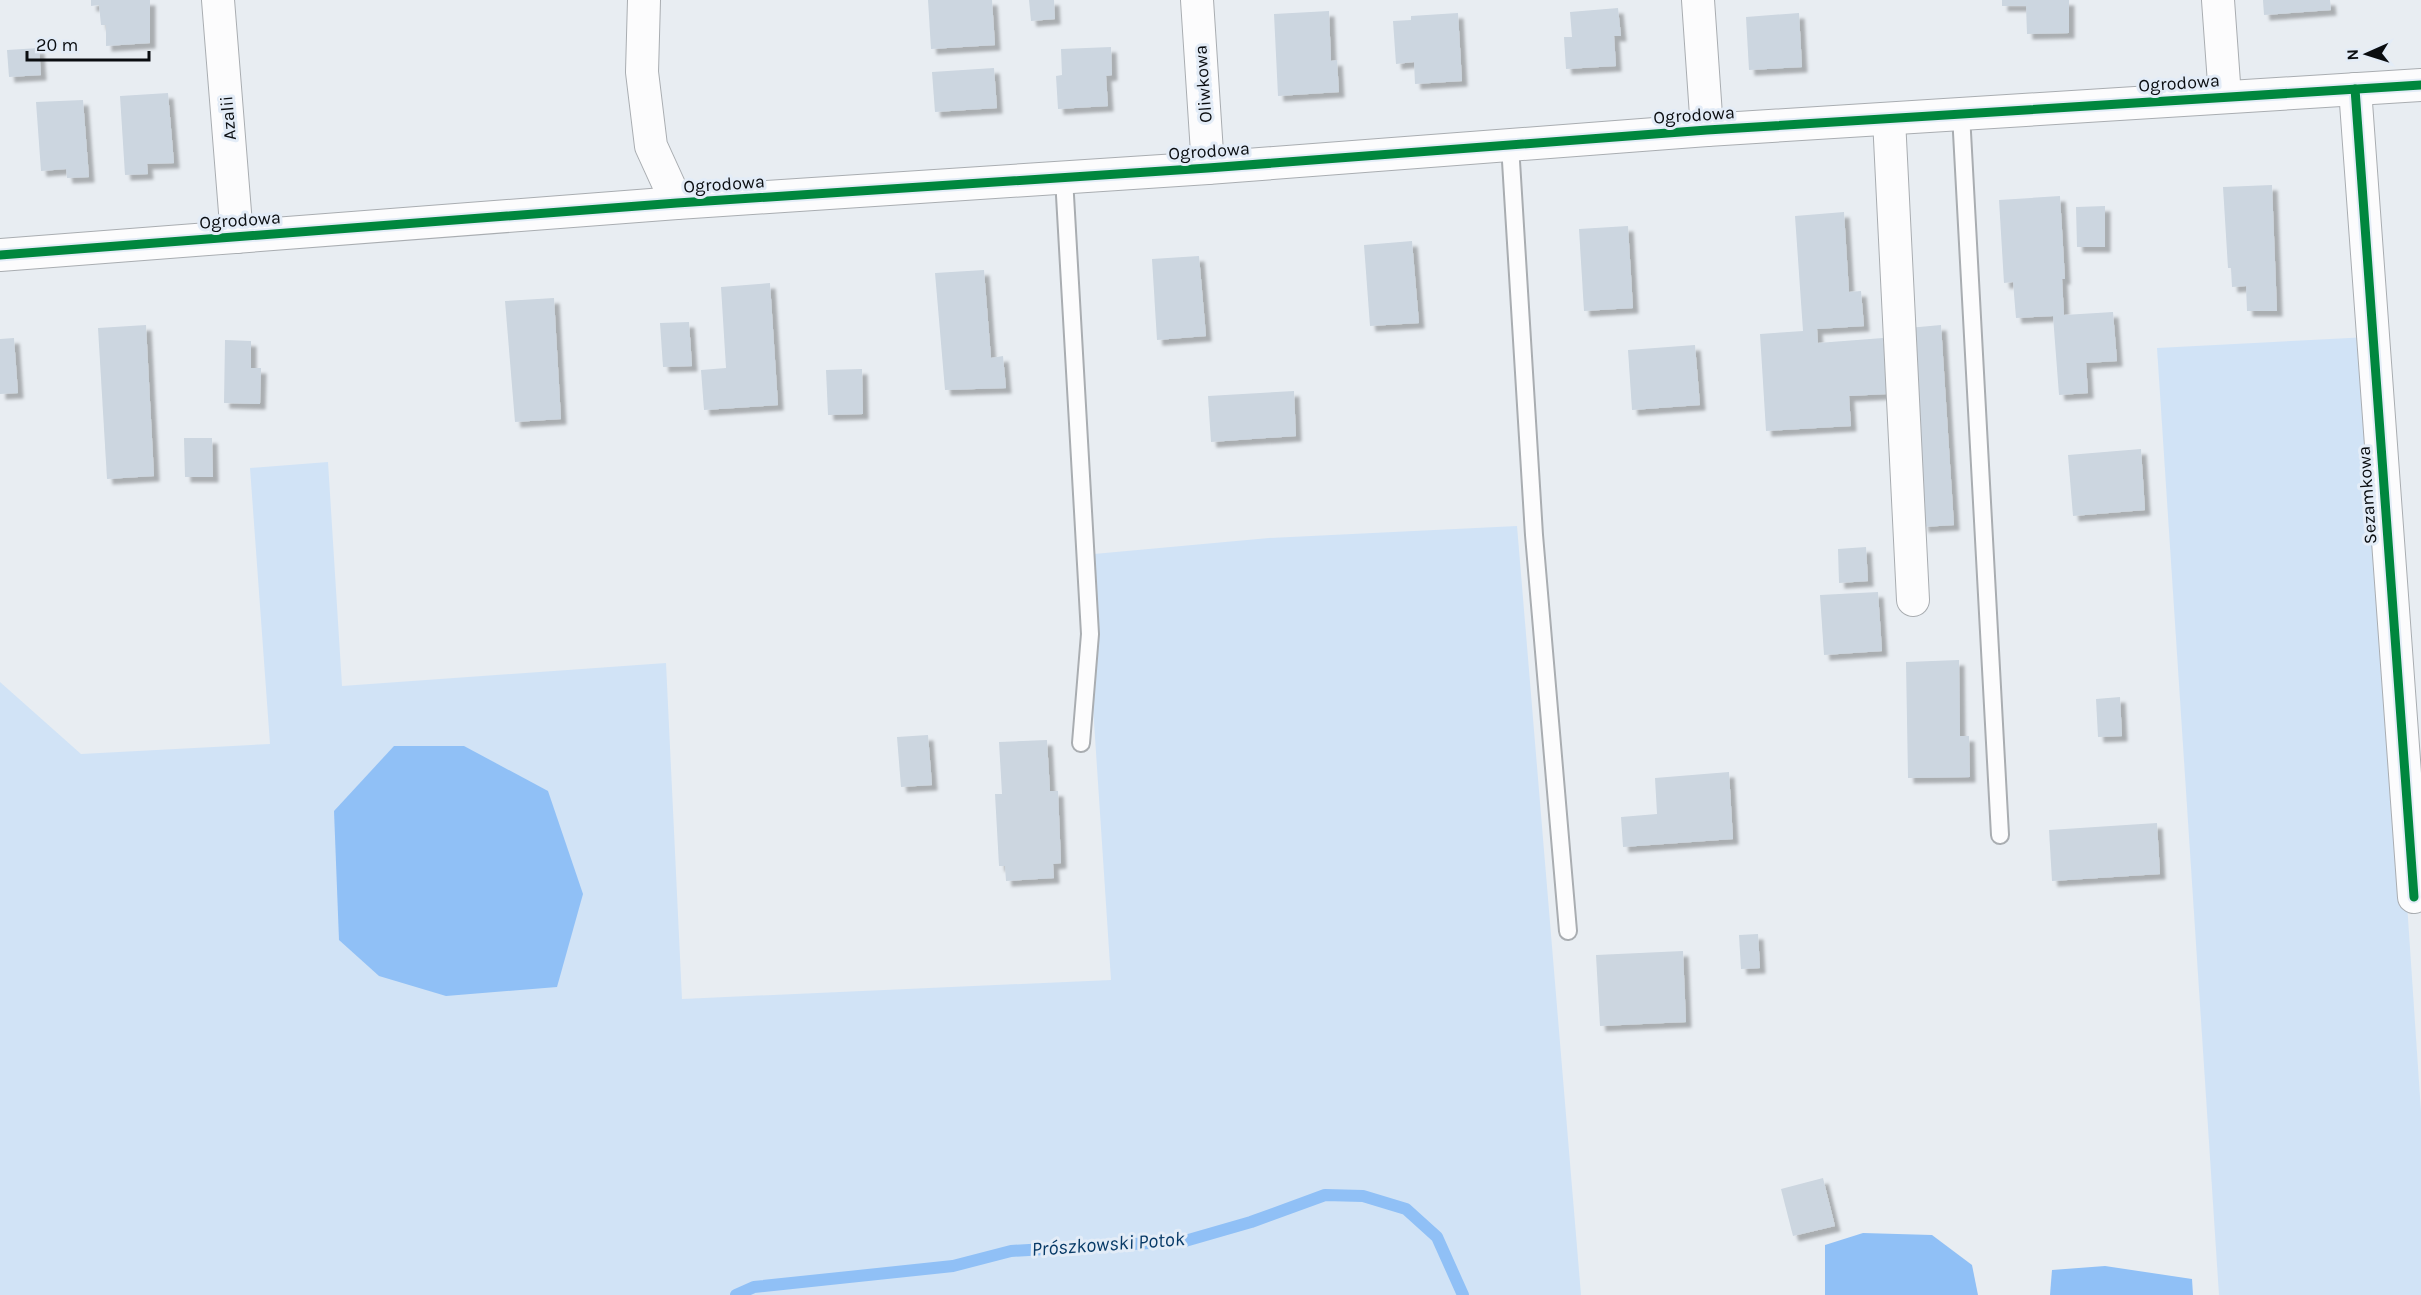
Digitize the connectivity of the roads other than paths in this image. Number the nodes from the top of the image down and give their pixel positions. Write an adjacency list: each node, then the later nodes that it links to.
1 (218, 0): 16 (street, Azalii)
2 (644, 0): 15 (street, Ogrodowa)
3 (1197, 0): 13 (street, Oliwkowa)
4 (1698, 0): 11 (street)
5 (2218, 0): 8 (street)
6 (2421, 85): 7 (street, Ogrodowa)
7 (2355, 89): 8 (street, Ogrodowa); 21 (street, Sezamkowa)
8 (2224, 97): 9 (street, Ogrodowa)
9 (1961, 114): 10 (street, Ogrodowa); 20 (lane)
10 (1888, 118): 11 (street, Ogrodowa); 18 (street)
11 (1707, 130): 12 (street, Ogrodowa)
12 (1510, 145): 13 (street, Ogrodowa); 22 (lane)
13 (1208, 168): 14 (street, Ogrodowa)
14 (1064, 178): 15 (street, Ogrodowa); 19 (lane)
15 (677, 203): 16 (street, Ogrodowa)
16 (237, 237): 17 (street, Ogrodowa)
17 (0, 255)
18 (1913, 600)
19 (1081, 743)
20 (2000, 835)
21 (2414, 897)
22 (1568, 931)

